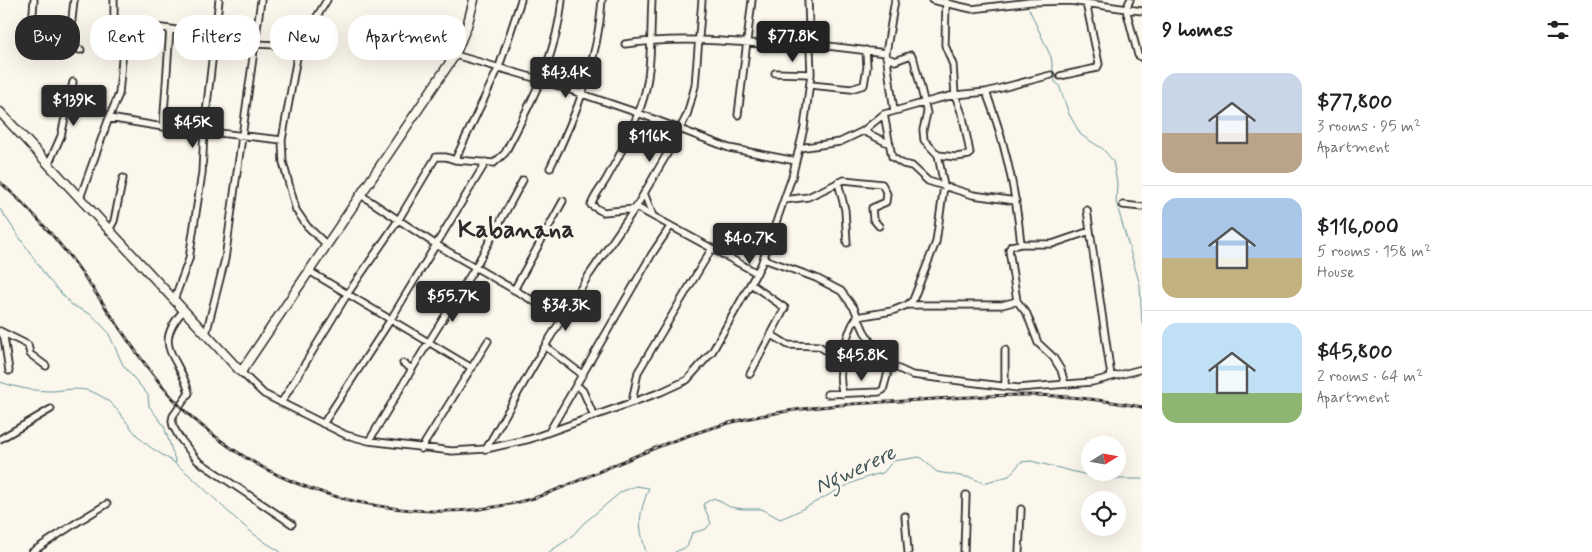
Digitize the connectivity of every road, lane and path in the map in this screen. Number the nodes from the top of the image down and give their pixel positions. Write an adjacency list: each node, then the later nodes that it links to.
1 (34, 0): 22 (street)
2 (74, 0): 36 (street)
3 (114, 0): 23 (street)
4 (219, 0): 24 (street)
5 (261, 0): 25 (street)
6 (327, 0): 26 (street)
7 (474, 0): 28 (street)
8 (521, 0): 46 (street)
9 (562, 0): 51 (street)
10 (602, 0): 55 (street)
11 (652, 0): 32 (street)
12 (702, 0): 31 (street)
13 (752, 0): 33 (street)
14 (808, 0): 35 (street)
15 (895, 0): 38 (street)
16 (932, 0): 18 (street)
17 (1130, 0): 20 (street)
18 (947, 2): 19 (street); 56 (street)
19 (1086, 3): 20 (street); 50 (street)
20 (1126, 9): 21 (street); 40 (street)
21 (1142, 12)
22 (33, 15)
23 (114, 15)
24 (217, 15)
25 (259, 15)
26 (318, 15)
27 (164, 28): 29 (street)
28 (466, 28)
29 (170, 29): 30 (street); 64 (street)
30 (174, 30)
31 (700, 39): 32 (street); 33 (street); 65 (street)
32 (650, 40): 34 (street); 60 (street)
33 (748, 43): 35 (street); 61 (street)
34 (625, 44)
35 (811, 46): 37 (street); 48 (street)
36 (81, 50)
37 (866, 50): 38 (street); 53 (street)
38 (886, 55): 57 (street); 58 (street)
39 (466, 58): 46 (street)
40 (1142, 58)
41 (122, 60): 63 (street)
42 (212, 60): 66 (street)
43 (253, 60): 68 (street)
44 (296, 60): 69 (street)
45 (452, 60): 83 (street)
46 (499, 67): 51 (street); 73 (street)
47 (775, 73): 48 (street)
48 (811, 74): 53 (street)
49 (1051, 75): 54 (street)
50 (1060, 76)
51 (541, 80): 55 (street); 75 (street)
52 (73, 82): 76 (street)
53 (810, 85): 71 (street)
54 (986, 92): 56 (street); 87 (street)
55 (583, 94): 60 (street); 77 (street)
56 (955, 95): 57 (street); 72 (street)
57 (924, 102): 58 (street); 72 (street)
58 (894, 111): 62 (street)
59 (0, 112): 76 (street)
60 (638, 113): 65 (street); 90 (street)
61 (738, 114)
62 (884, 114): 67 (street); 70 (street)
63 (109, 118): 64 (street); 84 (street)
64 (163, 127): 66 (street)
65 (680, 129): 74 (street); 82 (street)
66 (204, 131): 68 (street); 110 (street)
67 (863, 131): 70 (street); 71 (street)
68 (242, 136): 69 (street); 118 (street)
69 (282, 140): 101 (street)
70 (890, 144): 81 (street)
71 (799, 148): 74 (street)
72 (938, 155): 81 (street)
73 (455, 160): 75 (street); 93 (street)
74 (796, 161): 85 (street)
75 (486, 162): 99 (street)
76 (48, 163): 84 (street)
77 (550, 168)
78 (124, 178): 96 (street)
79 (523, 180): 104 (street)
80 (838, 182): 85 (street); 94 (street); 98 (street)
81 (944, 186): 87 (street); 112 (street)
82 (644, 193): 90 (street); 92 (street)
83 (360, 196): 93 (street); 101 (street)
84 (80, 198): 96 (street)
85 (784, 200): 103 (street)
86 (564, 201): 108 (street)
87 (1016, 201): 100 (street)
88 (1123, 205): 89 (street)
89 (1142, 207)
90 (635, 208): 92 (street); 115 (street)
91 (1087, 210): 97 (street)
92 (653, 216): 95 (street)
93 (398, 219): 99 (street); 109 (street)
94 (879, 226)
95 (670, 227): 102 (street); 134 (street)
96 (109, 230): 110 (street)
97 (1090, 231): 100 (street); 135 (street)
98 (846, 243)
99 (435, 244): 104 (street); 116 (street)
100 (1021, 244): 111 (street)
101 (327, 245): 105 (street)
102 (712, 250): 106 (street); 141 (street)
103 (764, 259): 106 (street); 114 (street)
104 (476, 266): 108 (street); 121 (street)
105 (309, 271): 109 (street); 132 (street)
106 (757, 273): 107 (street)
107 (751, 284): 119 (street); 141 (street)
108 (514, 290): 115 (street)
109 (348, 293): 116 (street); 142 (street)
110 (174, 300): 113 (street)
111 (1017, 301): 112 (street); 136 (street)
112 (907, 306): 114 (street)
113 (184, 310): 118 (street); 155 (street)
114 (858, 316): 124 (street); 126 (street)
115 (562, 318): 122 (street)
116 (391, 319): 121 (street); 145 (street)
117 (0, 331): 127 (street); 131 (street)
118 (206, 334): 132 (street)
119 (772, 336): 124 (street); 133 (street)
120 (488, 341): 128 (street)
121 (430, 342): 128 (street); 129 (street)
122 (545, 346): 134 (street); 150 (street)
123 (1005, 350): 138 (street)
124 (844, 353): 140 (street)
125 (403, 363): 129 (street)
126 (890, 365): 138 (street); 140 (street)
127 (46, 366)
128 (472, 368): 149 (street)
129 (412, 369): 148 (street)
130 (1142, 369): 135 (street)
131 (9, 371)
132 (241, 372): 142 (street)
133 (750, 374)
134 (583, 375): 137 (street)
135 (1112, 376): 136 (street)
136 (1065, 384): 138 (street)
137 (577, 385): 144 (street); 146 (street)
138 (1005, 387)
139 (827, 394): 140 (street)
140 (843, 394)
141 (632, 402): 144 (street)
142 (281, 404): 145 (street)
143 (51, 409): 147 (street)
144 (594, 416): 146 (street)
145 (323, 424): 148 (street)
146 (549, 432): 150 (street)
147 (0, 439)
148 (369, 442): 149 (street)
149 (421, 449): 150 (street)
150 (486, 449)
151 (966, 495): 158 (street)
152 (108, 504): 156 (street)
153 (1021, 509): 159 (street)
154 (905, 516): 157 (street)
155 (292, 524)
156 (32, 552)
157 (908, 552)
158 (964, 552)
159 (1019, 552)

